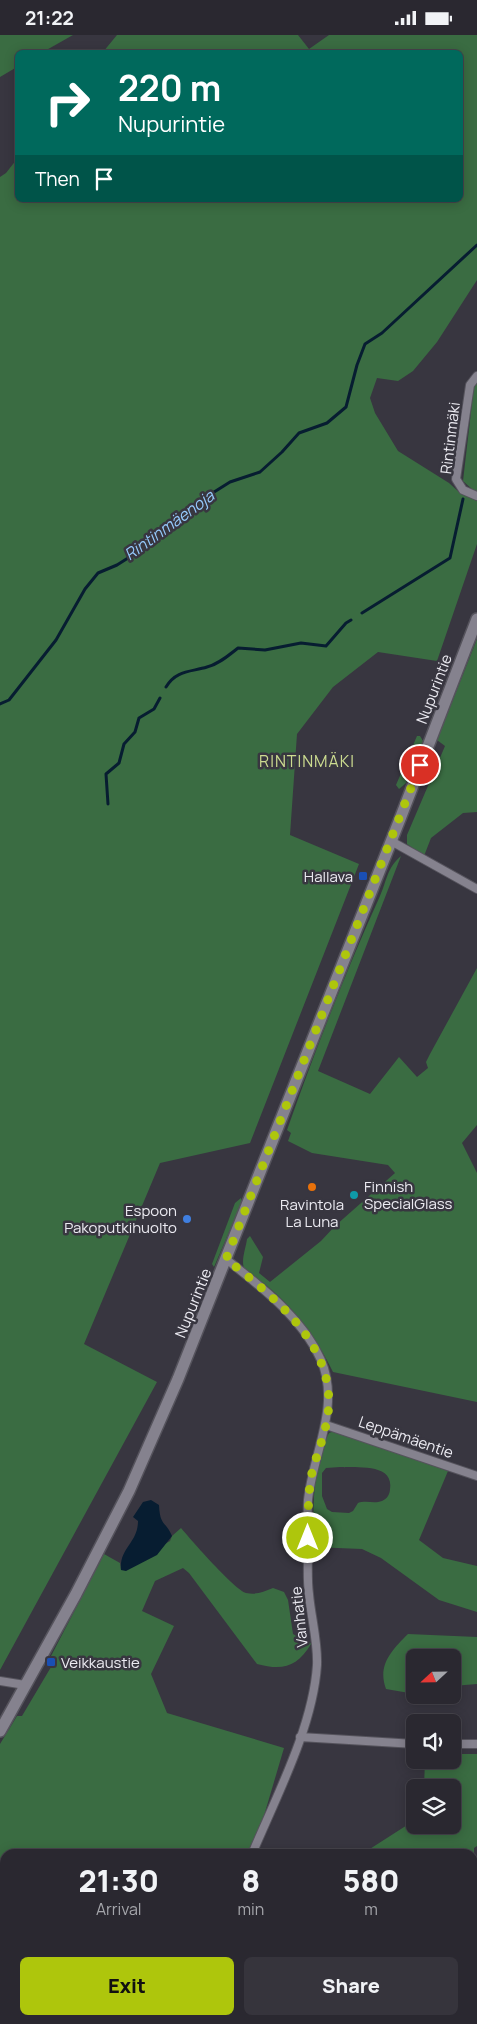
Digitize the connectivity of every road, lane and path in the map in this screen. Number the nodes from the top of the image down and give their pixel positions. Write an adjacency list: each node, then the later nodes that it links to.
1 (477, 375): 2 (street, Rintinmäki)
2 (477, 496)
3 (477, 619): 4 (main road, Nupurintie)
4 (391, 841): 5 (street); 6 (main road, Nupurintie)
5 (477, 889)
6 (226, 1259): 7 (street, Vanhatie); 10 (main road, Nupurintie)
7 (326, 1425): 8 (street, Leppämäentie); 12 (street, Vanhatie)
8 (477, 1476)
9 (0, 1681): 10 (street)
10 (25, 1685): 11 (main road, Nupurintie)
11 (0, 1731)
12 (300, 1737): 13 (street); 16 (street, Vanhatie)
13 (406, 1743)
14 (461, 1744): 15 (street)
15 (477, 1744)
16 (254, 1849)

